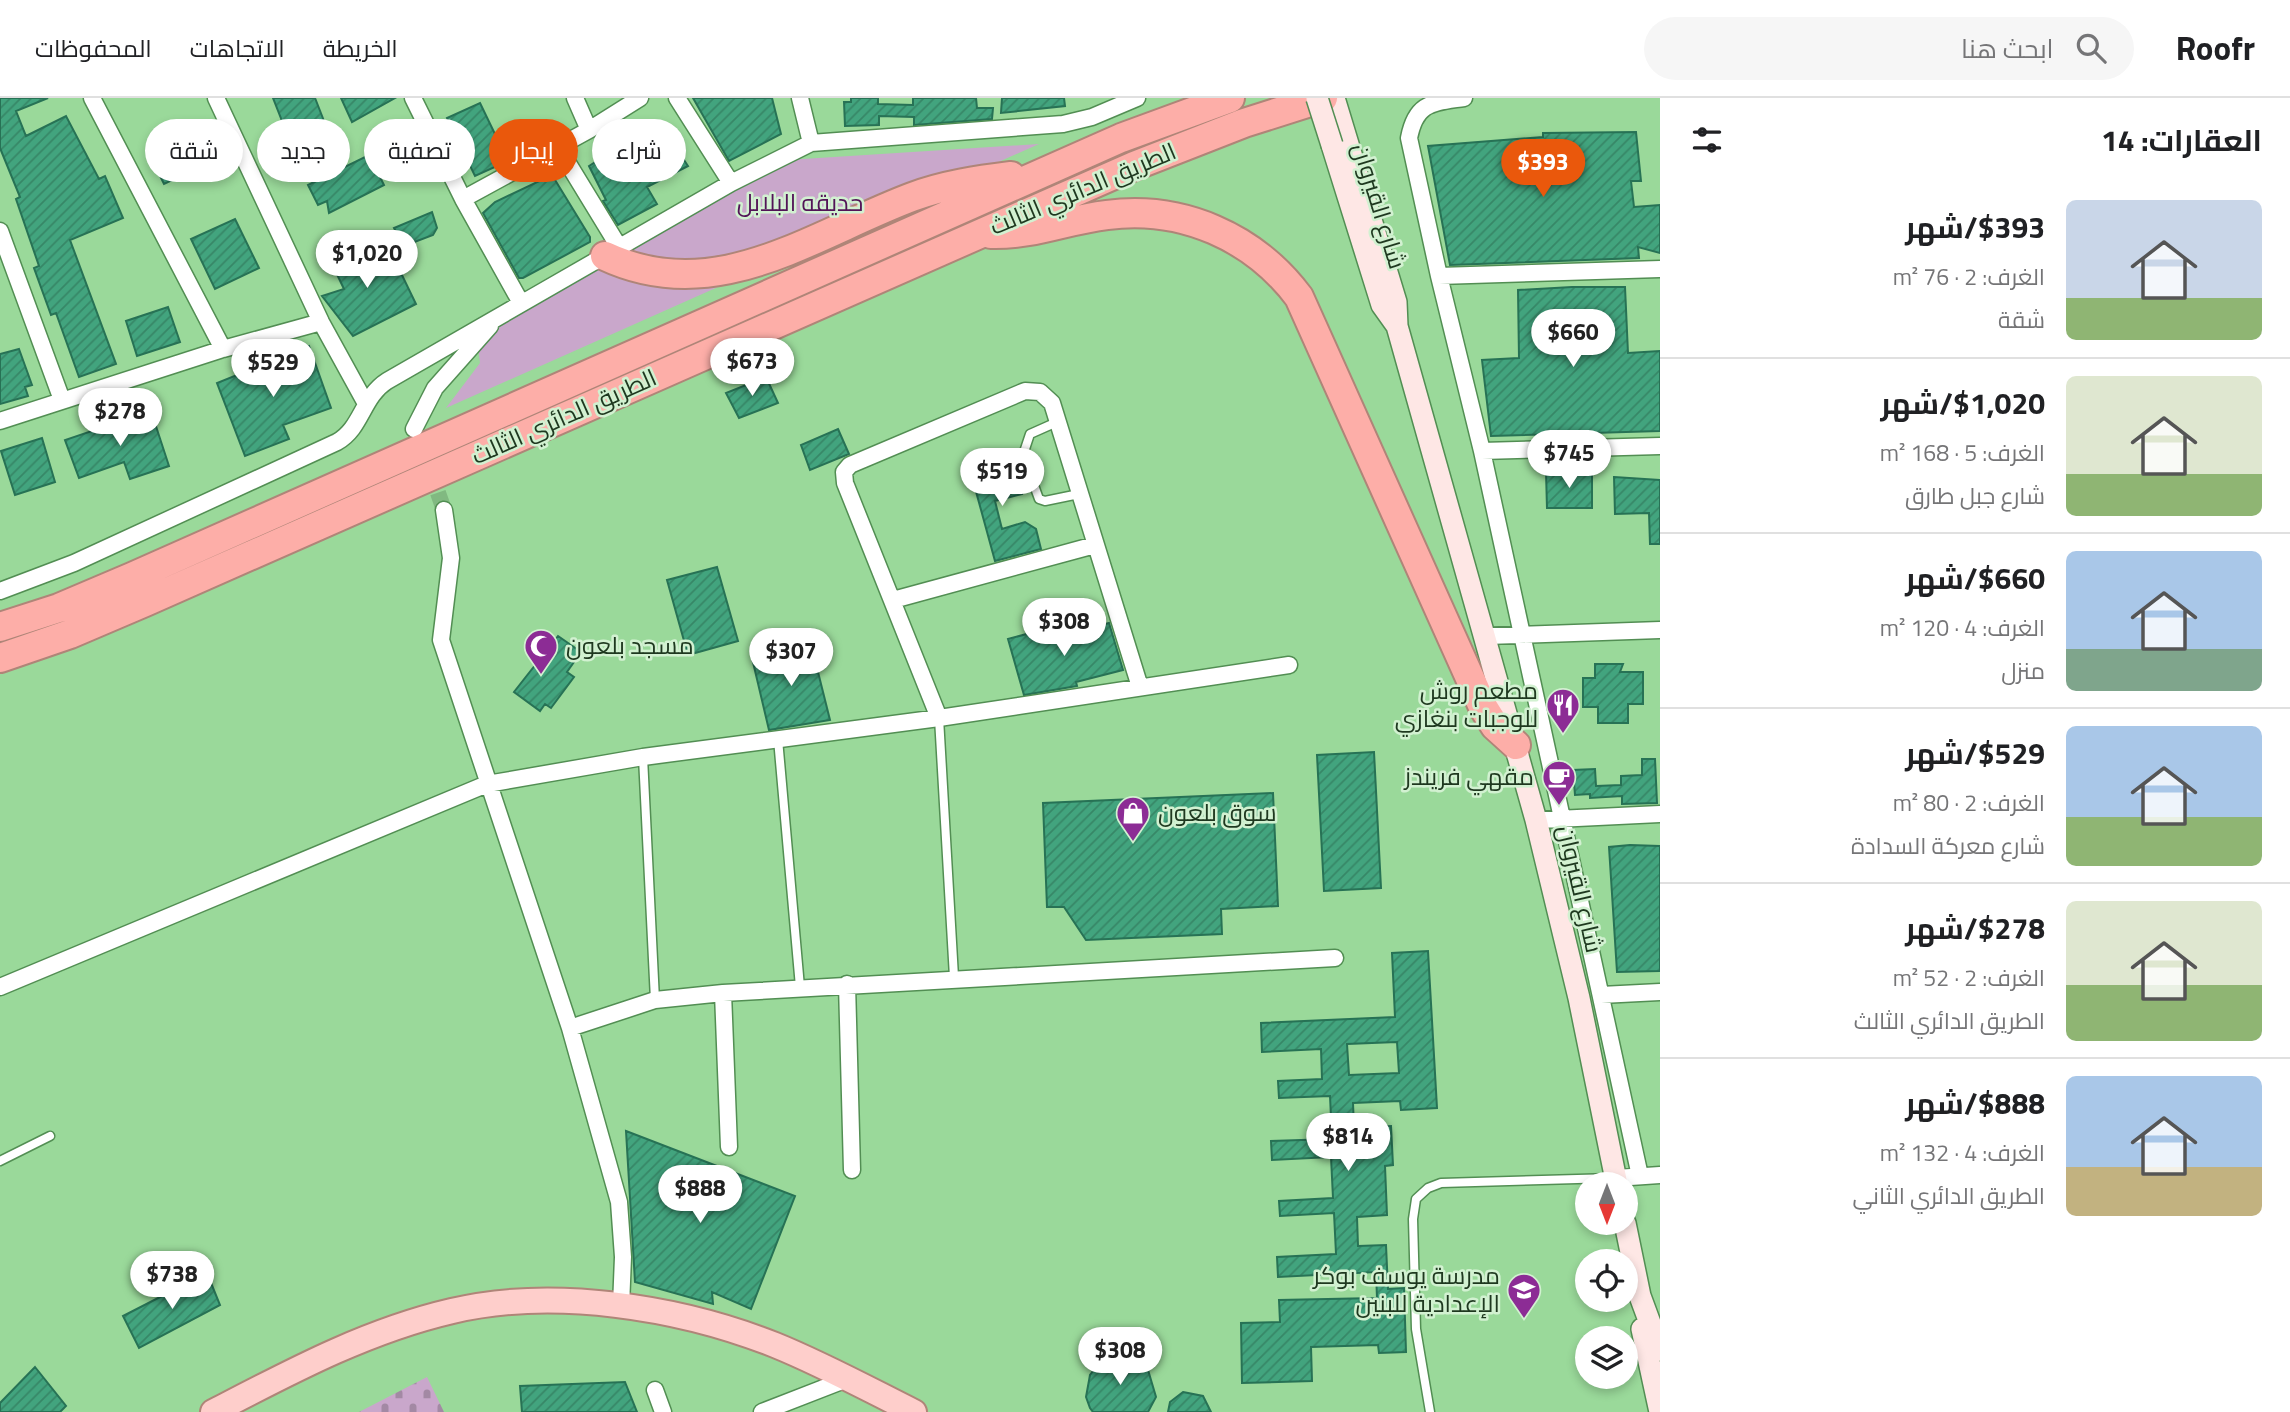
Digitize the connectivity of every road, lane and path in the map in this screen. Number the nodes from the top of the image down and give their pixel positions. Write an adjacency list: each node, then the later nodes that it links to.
1 (92, 98): 32 (street)
2 (216, 98): 31 (street)
3 (413, 98): 22 (street)
4 (575, 98): 14 (street)
5 (640, 98): 14 (street)
6 (677, 98): 21 (street)
7 (800, 98): 16 (street)
8 (1137, 98): 16 (street)
9 (1230, 98): 18 (highway, الطريق الدائري الثالث)
10 (1317, 98): 17 (main road, شارع القيروان, bridge)
11 (1323, 98): 24 (highway, الطريق الدائري الثالث)
12 (1334, 98): 17 (main road, شارع القيروان)
13 (1464, 98): 28 (street)
14 (589, 130): 15 (street)
15 (578, 136)
16 (811, 143): 21 (street)
17 (1339, 143): 48 (main road, شارع القيروان)
18 (1039, 175): 26 (highway); 45 (highway, الطريق الدائري الثالث)
19 (493, 182): 22 (street)
20 (576, 182): 26 (street)
21 (731, 183): 26 (street)
22 (463, 198): 29 (street)
23 (0, 231): 25 (street)
24 (977, 233): 49 (highway, الطريق الدائري الثالث); 54 (highway)
25 (3, 250): 33 (street)
26 (612, 251): 29 (street)
27 (1660, 269): 28 (street)
28 (1438, 276): 39 (street)
29 (521, 303): 30 (street)
30 (496, 318): 34 (street); 37 (street)
31 (321, 322): 32 (street); 34 (street)
32 (223, 349): 33 (street)
33 (62, 400): 35 (street)
34 (365, 402): 43 (street)
35 (0, 421)
36 (1058, 422): 40 (street); 40 (lane); 44 (street)
37 (414, 429)
38 (1660, 446): 39 (street)
39 (1482, 451): 47 (street)
40 (1079, 494): 42 (street)
41 (444, 510): 56 (street)
42 (1095, 545): 44 (street); 51 (street)
43 (0, 591)
44 (893, 600): 52 (street)
45 (0, 628)
46 (1660, 630): 47 (street)
47 (1521, 634): 48 (street); 58 (street)
48 (1486, 636): 54 (main road, شارع القيروان)
49 (0, 658)
50 (1289, 665): 51 (street)
51 (1140, 687): 52 (street)
52 (939, 718): 53 (street); 61 (lane)
53 (778, 739): 55 (street); 63 (lane)
54 (1516, 745): 59 (main road, شارع القيروان)
55 (643, 757): 56 (street); 68 (lane)
56 (487, 783): 64 (street); 69 (street)
57 (1660, 814): 58 (street)
58 (1562, 819): 59 (street); 67 (street)
59 (1536, 820): 74 (main road, شارع القيروان)
60 (1335, 958): 61 (street)
61 (954, 977): 62 (street)
62 (848, 984): 63 (street); 73 (street)
63 (800, 987): 66 (street)
64 (0, 988)
65 (1660, 992): 67 (street)
66 (723, 993): 68 (street); 71 (street)
67 (1601, 995): 76 (street)
68 (655, 1000): 69 (street)
69 (570, 1028): 80 (street)
70 (50, 1136): 72 (lane)
71 (729, 1147)
72 (0, 1161)
73 (852, 1170)
74 (1615, 1172)
75 (1660, 1175): 76 (street)
76 (1640, 1176)
77 (1575, 1181): 88 (lane)
78 (1628, 1236): 79 (main road)
79 (1640, 1296): 81 (main road); 89 (main road)
80 (621, 1306): 82 (main road); 84 (main road)
81 (1660, 1350)
82 (847, 1379): 86 (street); 87 (main road)
83 (655, 1390): 85 (street)
84 (213, 1412)
85 (663, 1412)
86 (762, 1412)
87 (914, 1412)
88 (1430, 1412)
89 (1660, 1412)

